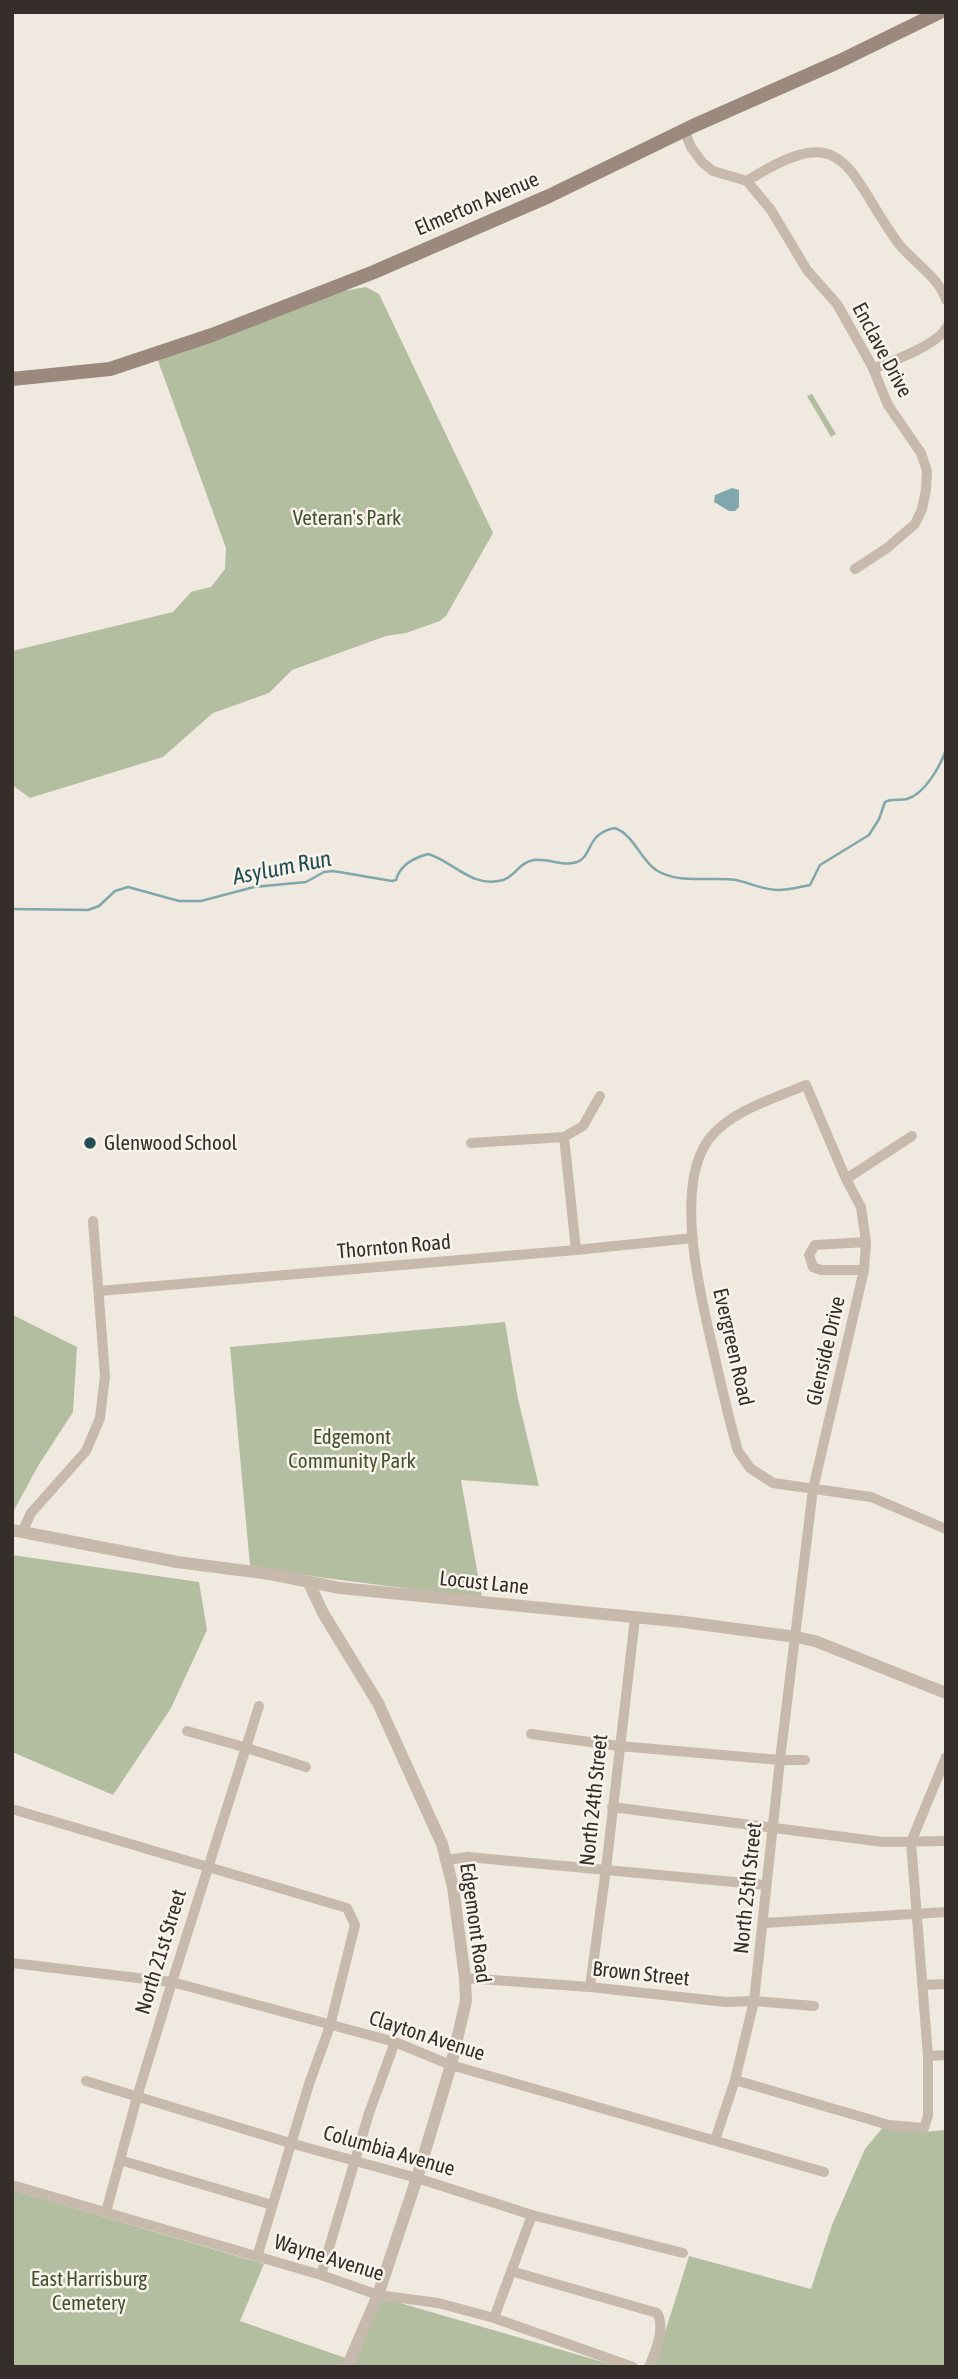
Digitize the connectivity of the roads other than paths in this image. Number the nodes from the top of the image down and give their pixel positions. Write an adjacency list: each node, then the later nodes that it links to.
1 (940, 12): 2 (main road, Elmerton Avenue)
2 (684, 130): 3 (street); 7 (main road, Elmerton Avenue)
3 (747, 181): 4 (street); 6 (street, Enclave Drive)
4 (946, 300)
5 (946, 328): 6 (street)
6 (873, 369): 8 (street, Enclave Drive)
7 (12, 379)
8 (855, 569)
9 (806, 1085): 14 (street, Glenside Drive); 16 (street, Evergreen Road)
10 (600, 1096): 12 (street)
11 (912, 1136): 14 (street)
12 (564, 1137): 13 (street); 18 (street)
13 (471, 1143)
14 (846, 1179): 17 (street, Glenside Drive)
15 (93, 1221): 20 (street)
16 (693, 1238): 18 (street, Thornton Road); 21 (street, Evergreen Road)
17 (866, 1242): 19 (street, Glenside Drive); 19 (street)
18 (576, 1250): 20 (street, Thornton Road)
19 (864, 1270): 21 (street, Glenside Drive)
20 (99, 1291): 23 (street)
21 (813, 1489): 22 (street, Evergreen Road); 26 (street, Glenside Drive)
22 (946, 1529)
23 (17, 1531): 24 (street, Locust Lane)
24 (309, 1583): 25 (street, Locust Lane); 42 (street, Edgemont Road)
25 (635, 1618): 26 (street, Locust Lane); 31 (street, North 24th Street)
26 (796, 1637): 27 (street, Locust Lane); 34 (street, North 25th Street)
27 (946, 1693)
28 (259, 1706): 32 (street, North 21st Street)
29 (187, 1731): 32 (street)
30 (531, 1734): 31 (street)
31 (619, 1746): 34 (street); 37 (street, North 24th Street)
32 (244, 1747): 36 (street); 43 (street, North 21st Street)
33 (946, 1758): 41 (street)
34 (780, 1760): 35 (street); 39 (street, North 25th Street)
35 (805, 1760)
36 (306, 1767)
37 (612, 1807): 39 (street); 44 (street, North 24th Street)
38 (12, 1809): 43 (street)
39 (774, 1827): 41 (street); 45 (street, North 25th Street)
40 (946, 1841): 41 (street)
41 (911, 1842): 47 (street)
42 (447, 1860): 44 (street); 50 (street, Edgemont Road)
43 (208, 1866): 51 (street, North 21st Street); 57 (street)
44 (606, 1869): 45 (street); 54 (street, North 24th Street)
45 (766, 1885): 48 (street, North 25th Street)
46 (946, 1912): 47 (street)
47 (915, 1914): 48 (street); 53 (street)
48 (764, 1923): 55 (street, North 25th Street)
49 (12, 1963): 51 (street, Clayton Avenue)
50 (465, 1978): 54 (street, Brown Street); 61 (street, Edgemont Road)
51 (172, 1982): 57 (street, Clayton Avenue); 64 (street, North 21st Street)
52 (946, 1984): 53 (street)
53 (922, 1985): 60 (street)
54 (590, 1987): 55 (street, Brown Street)
55 (754, 2001): 56 (street, Brown Street); 62 (street, North 25th Street)
56 (814, 2006)
57 (330, 2026): 58 (street, Clayton Avenue); 66 (street)
58 (396, 2042): 61 (street, Clayton Avenue); 68 (street)
59 (946, 2055): 60 (street)
60 (928, 2056): 62 (street)
61 (451, 2065): 65 (street, Clayton Avenue); 70 (street, Edgemont Road)
62 (736, 2080): 65 (street, North 25th Street)
63 (86, 2081): 64 (street, Columbia Avenue)
64 (137, 2096): 66 (street, Columbia Avenue); 67 (street, North 21st Street)
65 (715, 2140): 69 (street, Clayton Avenue)
66 (290, 2143): 68 (street, Columbia Avenue); 72 (street)
67 (120, 2160): 72 (street); 73 (street, North 21st Street)
68 (354, 2160): 70 (street, Columbia Avenue); 78 (street)
69 (824, 2172)
70 (417, 2178): 74 (street, Columbia Avenue); 79 (street, Edgemont Road)
71 (12, 2185): 73 (street, Wayne Avenue)
72 (272, 2205): 76 (street)
73 (106, 2212): 76 (street, Wayne Avenue)
74 (532, 2215): 75 (street, Columbia Avenue); 77 (street)
75 (683, 2253)
76 (257, 2257): 78 (street, Wayne Avenue)
77 (511, 2271): 80 (street); 83 (street)
78 (321, 2275): 79 (street, Wayne Avenue)
79 (378, 2295): 80 (street, Wayne Avenue); 81 (street, Edgemont Road)
80 (494, 2318): 82 (street, Wayne Avenue)
81 (347, 2367)
82 (633, 2367)
83 (649, 2367)

